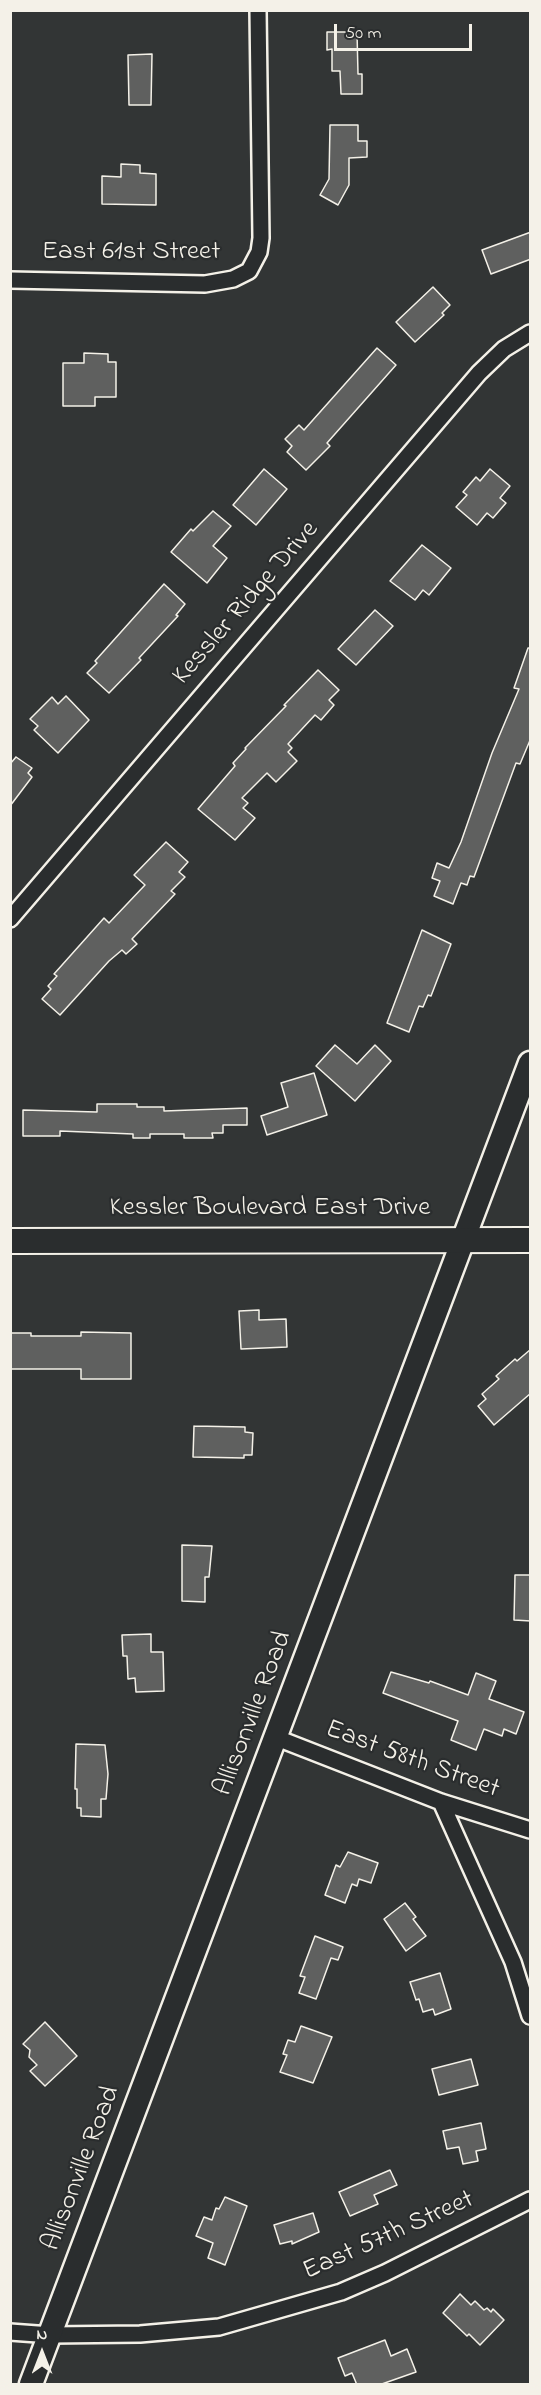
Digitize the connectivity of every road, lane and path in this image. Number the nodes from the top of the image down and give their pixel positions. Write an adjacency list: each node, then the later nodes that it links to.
1 (258, 10): 2 (street, East 61st Street)
2 (10, 280)
3 (531, 333): 4 (street, Kessler Ridge Drive)
4 (10, 919)
5 (531, 1063): 6 (main road, Allisonville Road)
6 (465, 1240): 7 (main road, Kessler Boulevard East Drive); 8 (main road, Kessler Boulevard East Drive); 9 (main road, Allisonville Road)
7 (531, 1240)
8 (10, 1241)
9 (277, 1738): 10 (street, East 58th Street); 15 (main road, Allisonville Road)
10 (441, 1802): 11 (street, East 58th Street); 12 (street)
11 (531, 1830)
12 (531, 2016)
13 (531, 2200): 15 (street, East 57th Street)
14 (10, 2332): 15 (street, East 57th Street)
15 (51, 2335): 16 (main road, Allisonville Road)
16 (31, 2385)

